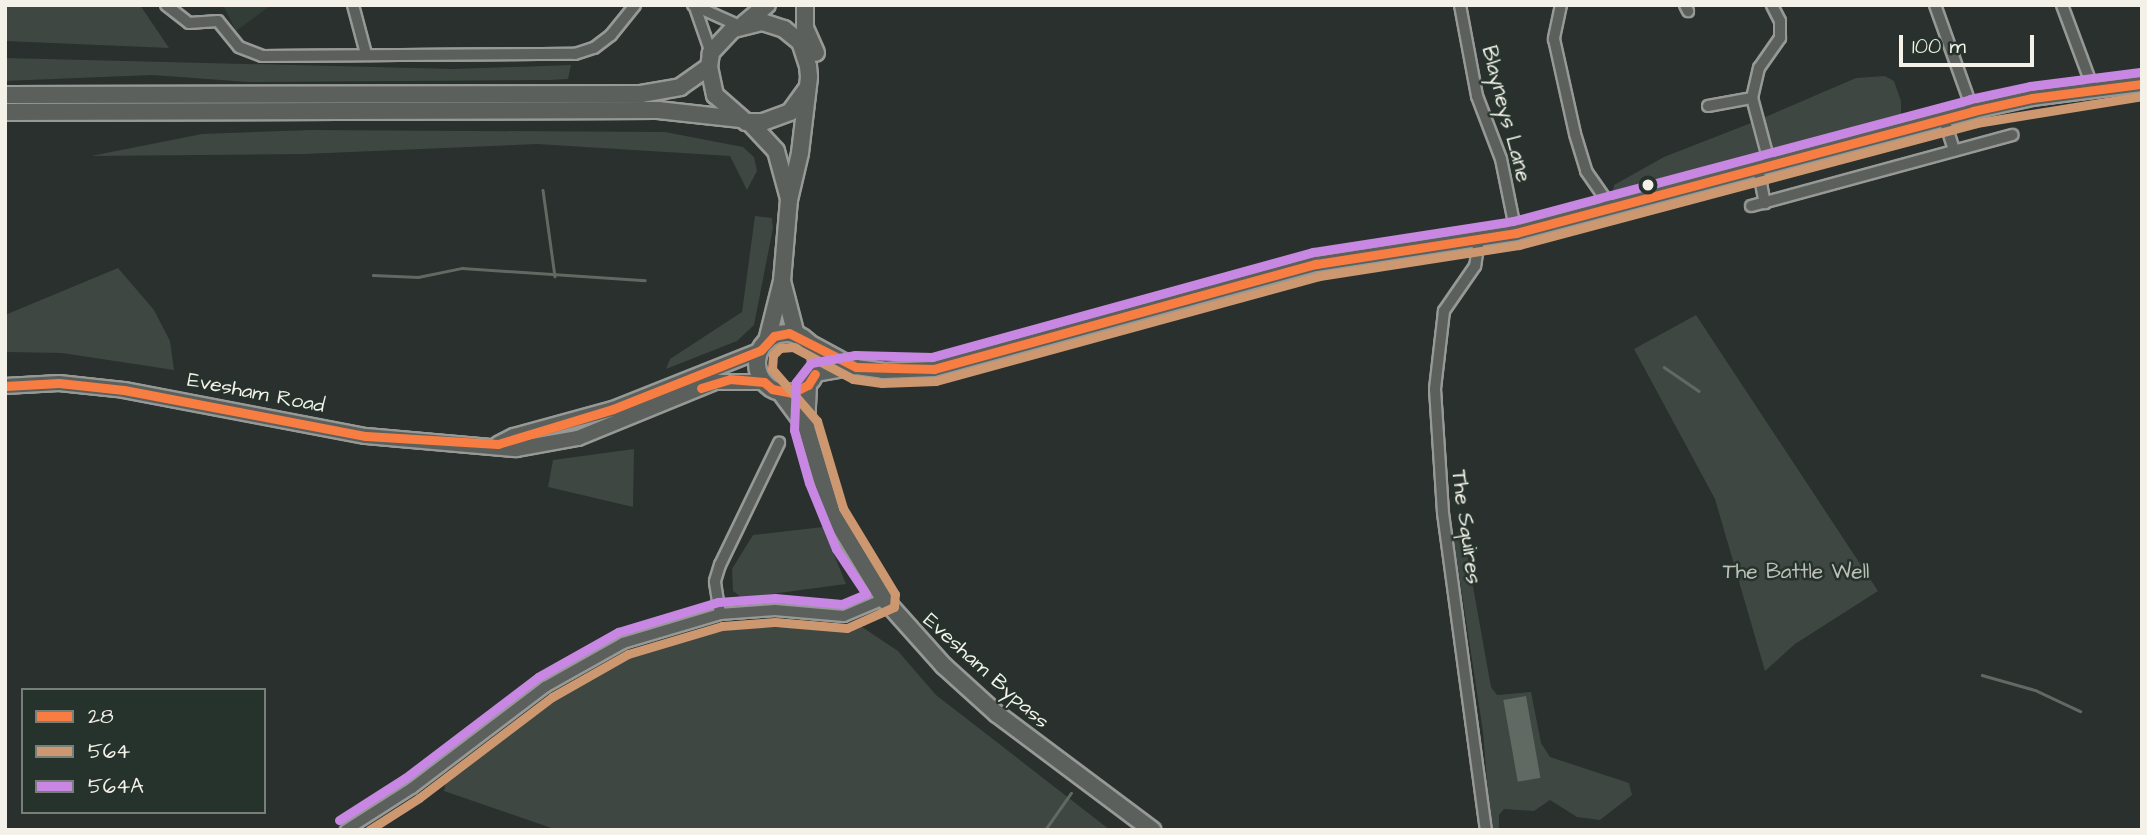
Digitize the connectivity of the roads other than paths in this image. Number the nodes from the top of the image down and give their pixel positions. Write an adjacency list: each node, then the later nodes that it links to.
1 (166, 5): 15 (street)
2 (353, 5): 15 (street)
3 (635, 5): 15 (street)
4 (766, 5): 13 (highway)
5 (797, 5): 14 (highway)
6 (805, 5): 26 (highway)
7 (1460, 5): 35 (street, Blayneys Lane)
8 (1561, 5): 34 (street)
9 (1772, 5): 21 (street)
10 (1935, 5): 23 (street)
11 (2062, 5): 19 (street)
12 (694, 6): 13 (street); 16 (street)
13 (742, 25): 14 (highway); 16 (highway)
14 (800, 43): 18 (highway)
15 (366, 54)
16 (710, 60): 20 (highway); 27 (highway)
17 (2142, 84): 19 (main road)
18 (807, 89): 26 (highway); 27 (highway)
19 (2094, 91): 23 (main road)
20 (5, 95)
21 (1752, 98): 22 (street); 30 (street)
22 (1708, 106)
23 (1973, 111): 25 (main road)
24 (5, 112): 27 (highway)
25 (1944, 119): 29 (street); 30 (main road)
26 (804, 120): 31 (highway)
27 (745, 121): 31 (highway)
28 (2013, 135): 29 (street)
29 (1954, 150): 32 (street)
30 (1764, 166): 32 (street); 34 (main road)
31 (789, 200): 37 (highway)
32 (1765, 203): 33 (street)
33 (1751, 206)
34 (1611, 207): 35 (main road)
35 (1516, 233): 36 (main road)
36 (1479, 239): 40 (main road); 52 (street, The Squires)
37 (782, 281): 38 (highway); 39 (highway)
38 (801, 337): 39 (highway); 40 (main road); 41 (highway)
39 (764, 345): 42 (highway); 47 (main road, Evesham Road)
40 (856, 368): 41 (main road)
41 (812, 380): 44 (highway); 45 (highway, Evesham Bypass)
42 (764, 382): 44 (highway); 47 (main road, Evesham Road)
43 (5, 386): 47 (main road, Evesham Road)
44 (781, 393): 45 (highway, Evesham Bypass)
45 (806, 428): 48 (highway, Evesham Bypass)
46 (779, 443): 49 (street)
47 (498, 444)
48 (884, 599): 49 (street); 51 (highway, Evesham Bypass)
49 (720, 614): 50 (street)
50 (346, 830)
51 (1152, 830)
52 (1486, 830)

